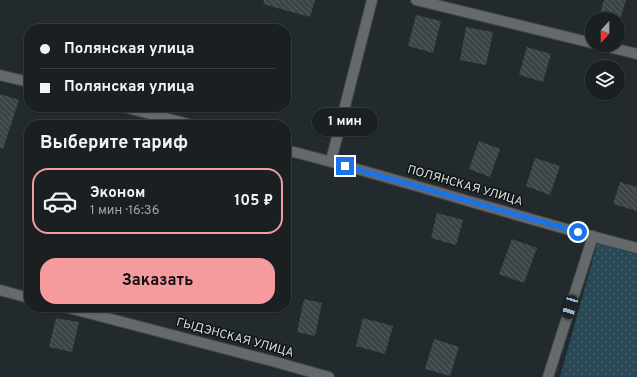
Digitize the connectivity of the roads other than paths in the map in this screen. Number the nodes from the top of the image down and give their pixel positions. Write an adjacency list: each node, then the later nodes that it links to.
1 (372, 0): 11 (street)
2 (416, 0): 3 (street)
3 (585, 41)
4 (625, 51): 5 (street)
5 (637, 54)
6 (0, 75): 7 (street)
7 (24, 81)
8 (143, 112): 9 (street)
9 (173, 120)
10 (291, 151): 11 (street, ПОЛЯНСКАЯ УЛИЦА)
11 (331, 161): 12 (street, ПОЛЯНСКАЯ УЛИЦА)
12 (593, 236): 13 (street, ПОЛЯНСКАЯ УЛИЦА); 18 (street)
13 (637, 248)
14 (0, 290): 15 (street)
15 (24, 297)
16 (84, 312): 17 (street, ГЫДЭНСКАЯ УЛИЦА)
17 (329, 377)
18 (548, 377)

